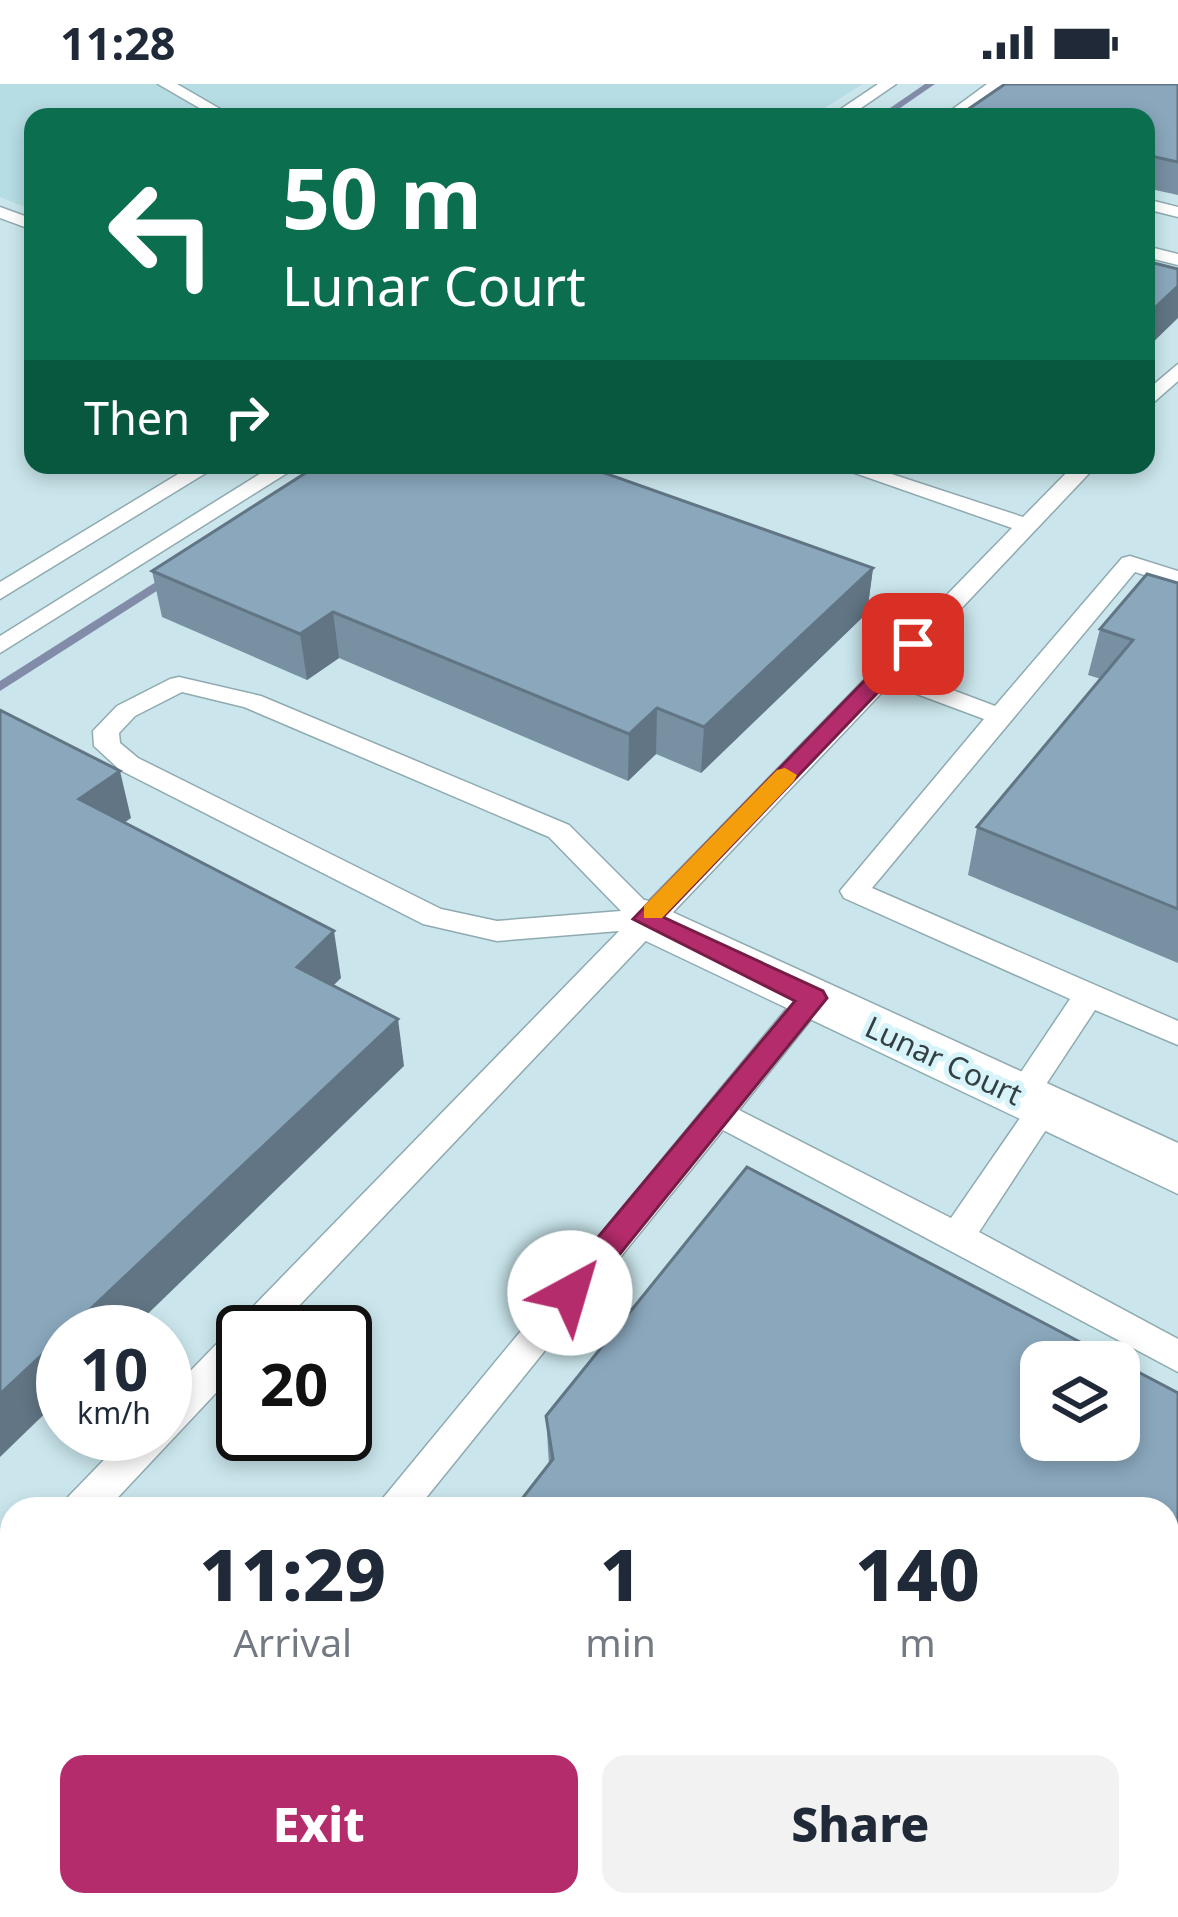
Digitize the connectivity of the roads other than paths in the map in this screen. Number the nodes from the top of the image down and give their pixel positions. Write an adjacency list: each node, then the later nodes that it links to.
1 (166, 84): 4 (lane)
2 (888, 84): 5 (lane)
3 (998, 84): 6 (lane)
4 (210, 108)
5 (851, 108)
6 (963, 108)
7 (1178, 370): 8 (lane)
8 (1161, 397)
9 (193, 474): 15 (lane)
10 (275, 474): 16 (lane)
11 (870, 474): 13 (lane)
12 (1076, 474): 13 (lane)
13 (1027, 526): 17 (lane)
14 (1178, 579): 18 (lane)
15 (0, 592)
16 (0, 646)
17 (884, 673): 18 (lane); 19 (lane)
18 (1000, 716): 20 (lane)
19 (646, 919): 19 (lane); 21 (street, Lunar Court); 27 (lane)
20 (1089, 995): 22 (lane); 23 (lane)
21 (813, 998): 23 (street, Lunar Court); 24 (lane)
22 (1178, 1034)
23 (1033, 1102): 25 (street, Lunar Court); 26 (lane)
24 (718, 1113): 26 (lane); 33 (lane)
25 (1178, 1170)
26 (957, 1237): 28 (lane)
27 (277, 1305)
28 (1178, 1357)
29 (216, 1368): 30 (lane)
30 (192, 1394)
31 (127, 1461): 32 (lane)
32 (93, 1497)
33 (403, 1497)

